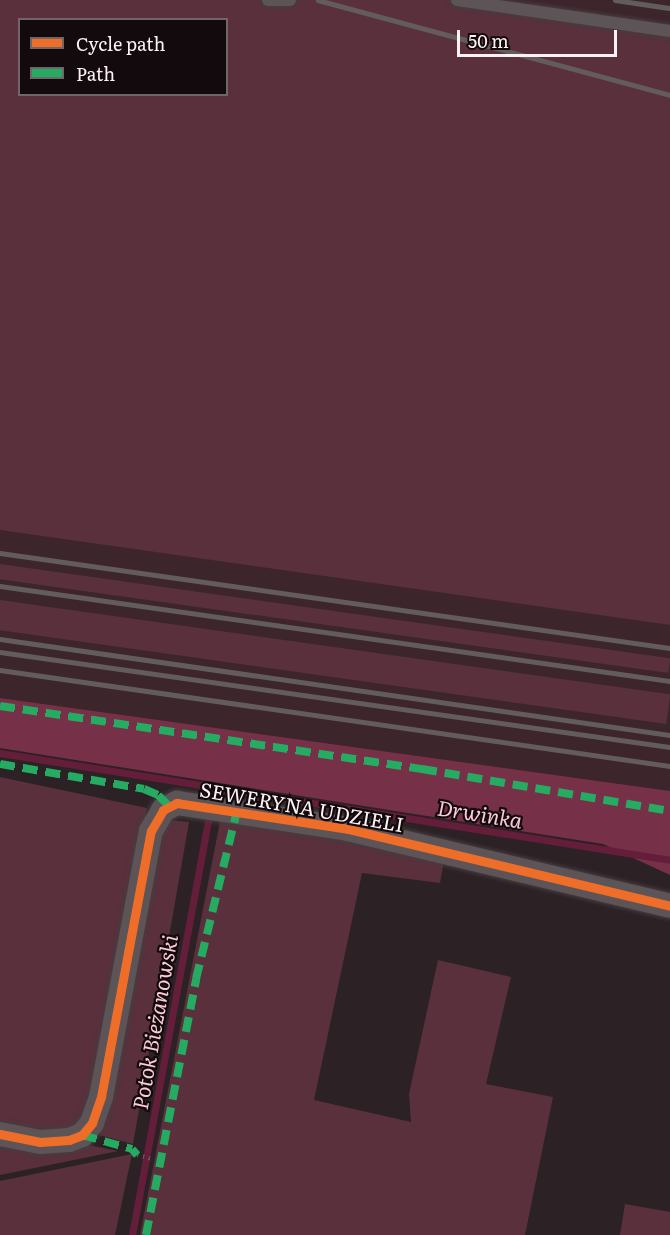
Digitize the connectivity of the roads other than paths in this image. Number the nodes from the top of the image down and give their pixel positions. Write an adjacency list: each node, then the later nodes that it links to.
1 (268, 0): 2 (lane)
2 (290, 0)
3 (457, 0): 4 (lane)
4 (670, 31)
5 (670, 906): 6 (street, SEWERYNA UDZIELI)
6 (0, 1134)

